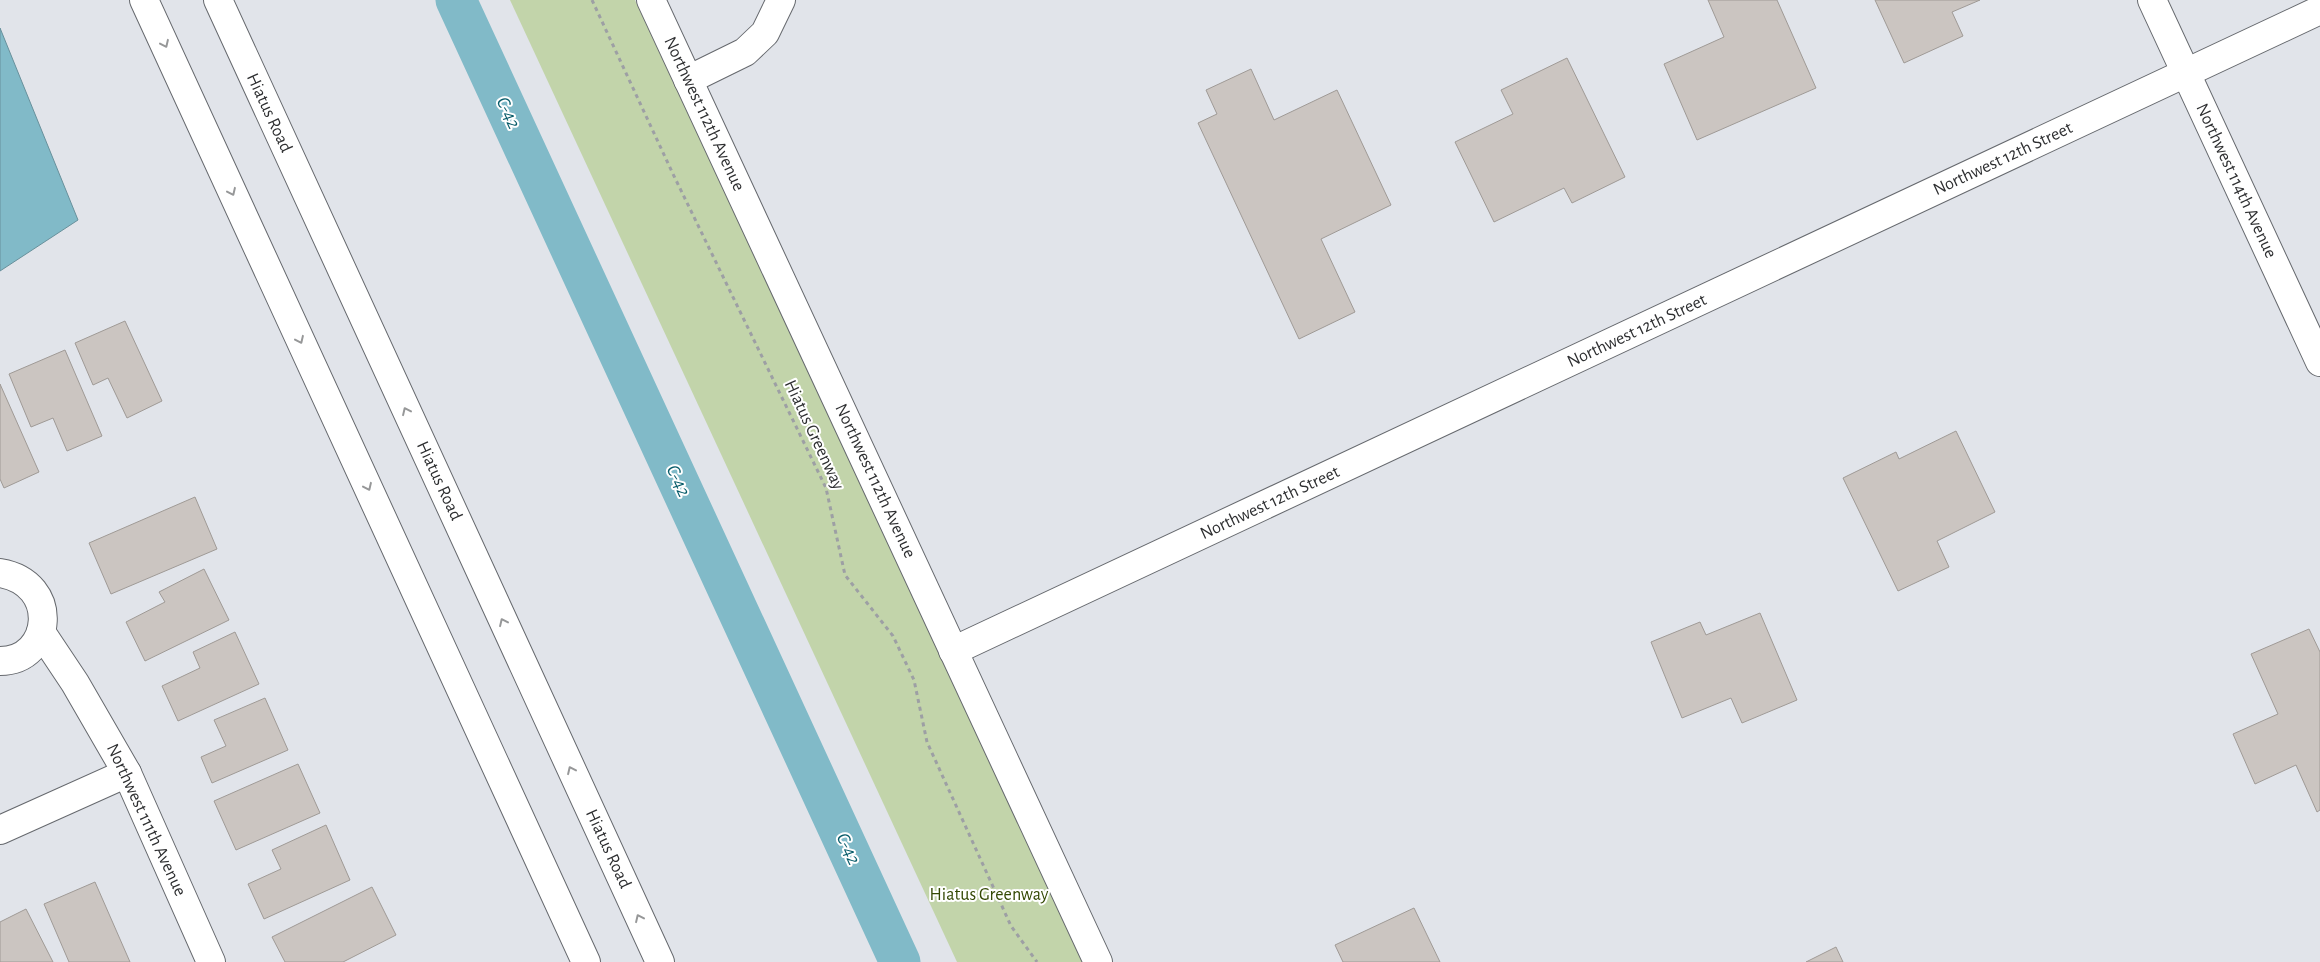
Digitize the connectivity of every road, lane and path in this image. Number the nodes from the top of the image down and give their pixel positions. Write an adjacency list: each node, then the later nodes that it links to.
1 (144, 0): 18 (street, one-way to 18)
2 (218, 0): 19 (street, Hiatus Road, one-way to 2)
3 (592, 0): 20 (path, Hiatus Greenway)
4 (651, 0): 9 (street, Northwest 112th Avenue)
5 (781, 0): 9 (street)
6 (2152, 0): 8 (street, Northwest 114th Avenue)
7 (2320, 10): 8 (street, Northwest 12th Street)
8 (2186, 73): 10 (street, Northwest 114th Avenue); 13 (street, Northwest 12th Street)
9 (688, 80): 13 (street, Northwest 112th Avenue)
10 (2320, 362)
11 (0, 573): 12 (street)
12 (41, 632): 14 (street); 15 (street, Northwest 111th Avenue)
13 (954, 651): 21 (street, Northwest 112th Avenue)
14 (0, 661)
15 (127, 773): 16 (street); 17 (street, Northwest 111th Avenue)
16 (0, 830)
17 (211, 962)
18 (586, 962)
19 (660, 962)
20 (1037, 962)
21 (1098, 962)

